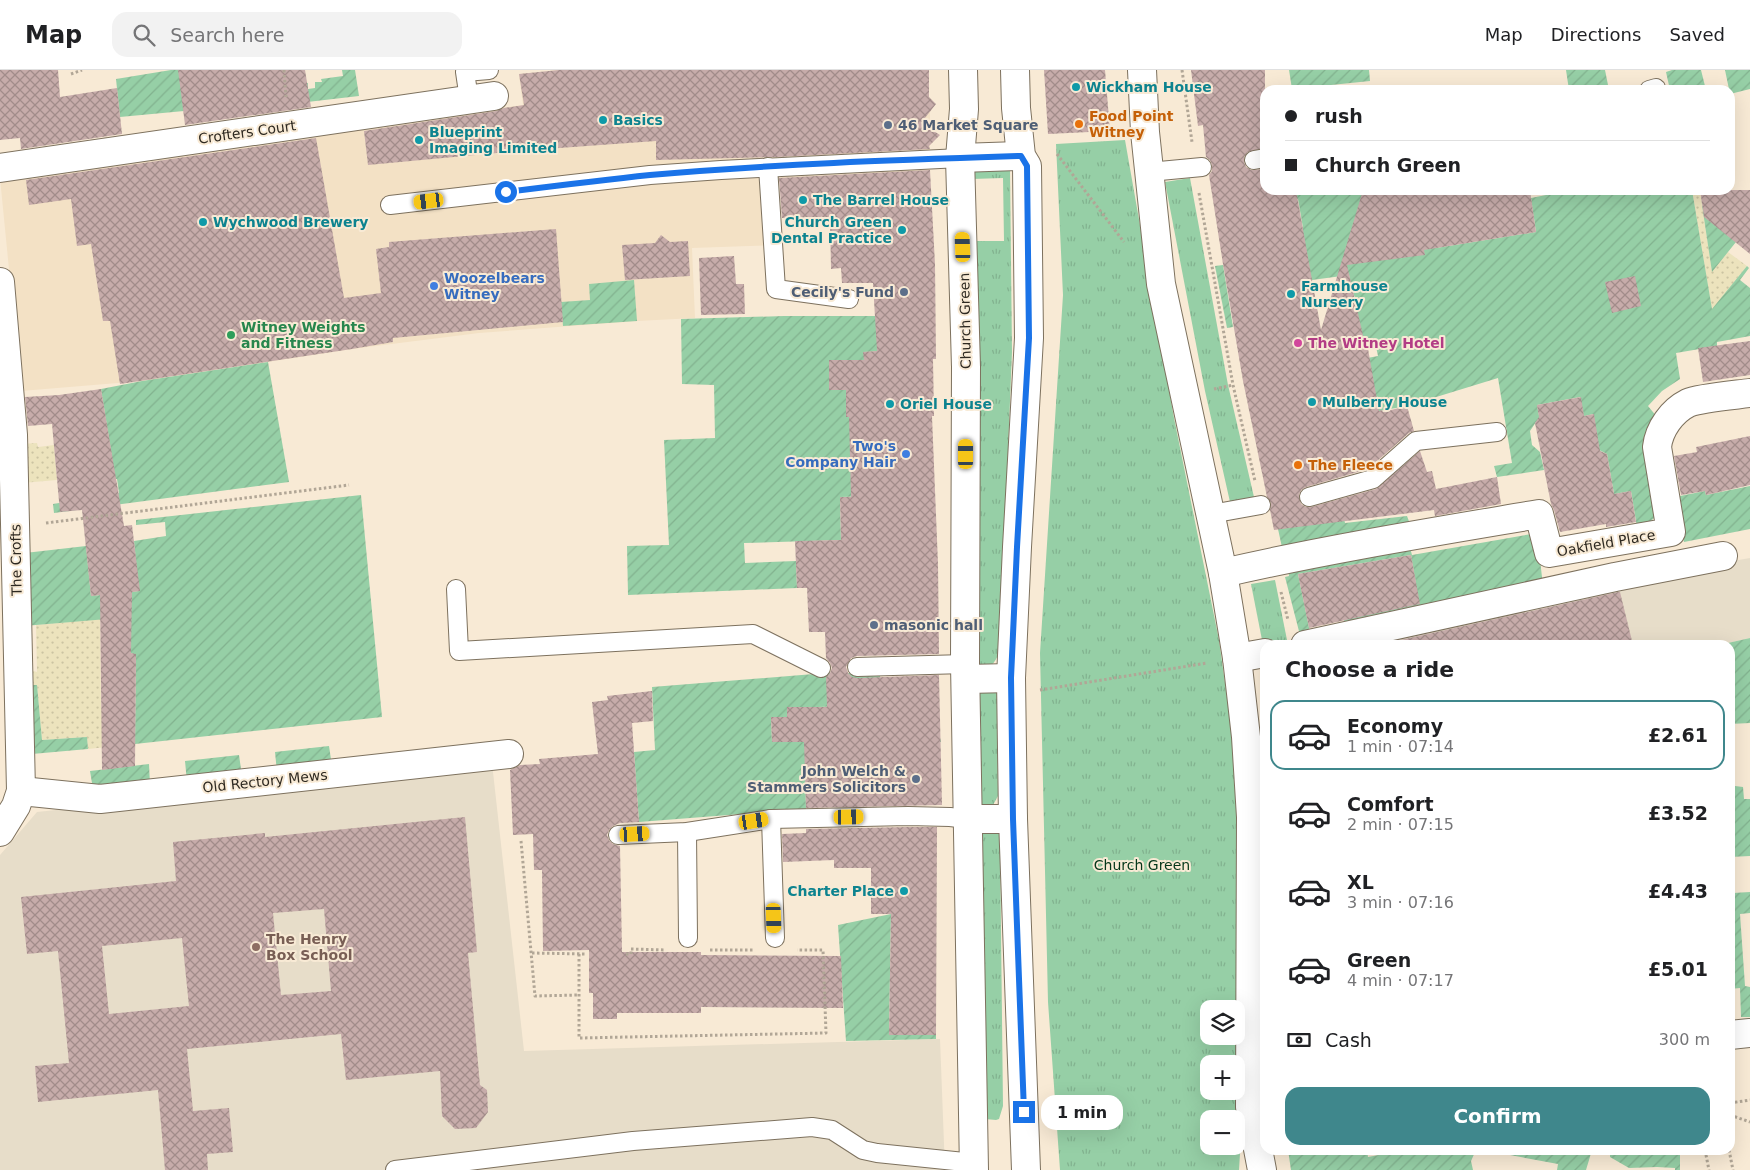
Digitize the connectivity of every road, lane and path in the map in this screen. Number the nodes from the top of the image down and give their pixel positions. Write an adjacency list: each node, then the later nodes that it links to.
1 (82, 70): 6 (path)
2 (963, 70): 10 (street, Church Green)
3 (1015, 70): 9 (street)
4 (1142, 70): 14 (street)
5 (1182, 70): 12 (path)
6 (71, 74)
7 (484, 88): 13 (street, Crofters Court)
8 (1052, 148): 16 (path)
9 (1021, 156): 10 (street); 36 (street)
10 (960, 158): 11 (lane); 35 (street, Church Green)
11 (768, 167): 15 (lane); 18 (lane)
12 (1198, 167): 14 (lane); 23 (path)
13 (0, 168)
14 (1150, 172): 24 (street)
15 (390, 205)
16 (1126, 244)
17 (0, 282): 25 (street, The Crofts)
18 (849, 300)
19 (1750, 393): 27 (street, Oakfield Place)
20 (1497, 432): 22 (lane)
21 (349, 486): 25 (path)
22 (1308, 497)
23 (1261, 505): 24 (lane)
24 (1211, 514): 28 (street)
25 (15, 526): 39 (street, The Crofts)
26 (1723, 556): 30 (street)
27 (1274, 561): 28 (street, Oakfield Place); 30 (path)
28 (1223, 572): 32 (street)
29 (456, 589): 34 (lane)
30 (1297, 636)
31 (1260, 654): 32 (street)
32 (1237, 658): 37 (path); 58 (street)
33 (857, 667): 35 (lane)
34 (821, 668)
35 (965, 672): 36 (street); 41 (street, Church Green)
36 (1011, 678): 42 (street)
37 (1035, 691)
38 (509, 754): 39 (street, Old Rectory Mews)
39 (22, 791): 43 (street, The Crofts)
40 (771, 819): 41 (lane); 44 (lane); 48 (lane)
41 (967, 819): 42 (street); 67 (street, Church Green)
42 (1013, 819): 69 (street)
43 (0, 832)
44 (687, 832): 45 (lane); 47 (lane)
45 (618, 835)
46 (521, 841): 53 (path)
47 (688, 938)
48 (775, 938)
49 (669, 950): 56 (path)
50 (707, 950): 51 (path)
51 (756, 950)
52 (794, 950): 57 (path)
53 (532, 953): 54 (path); 57 (path)
54 (579, 954): 55 (path); 57 (path)
55 (587, 954)
56 (626, 954)
57 (579, 995)
58 (1257, 1014): 70 (street)
59 (1750, 1033): 60 (street)
60 (1735, 1034)
61 (1750, 1100): 62 (path)
62 (1735, 1102)
63 (1735, 1117): 64 (path)
64 (1750, 1122)
65 (1706, 1155): 71 (path)
66 (1730, 1155): 72 (path)
67 (974, 1166): 68 (lane)
68 (395, 1170)
69 (1026, 1170)
70 (1262, 1170)
71 (1709, 1170)
72 (1733, 1170)

